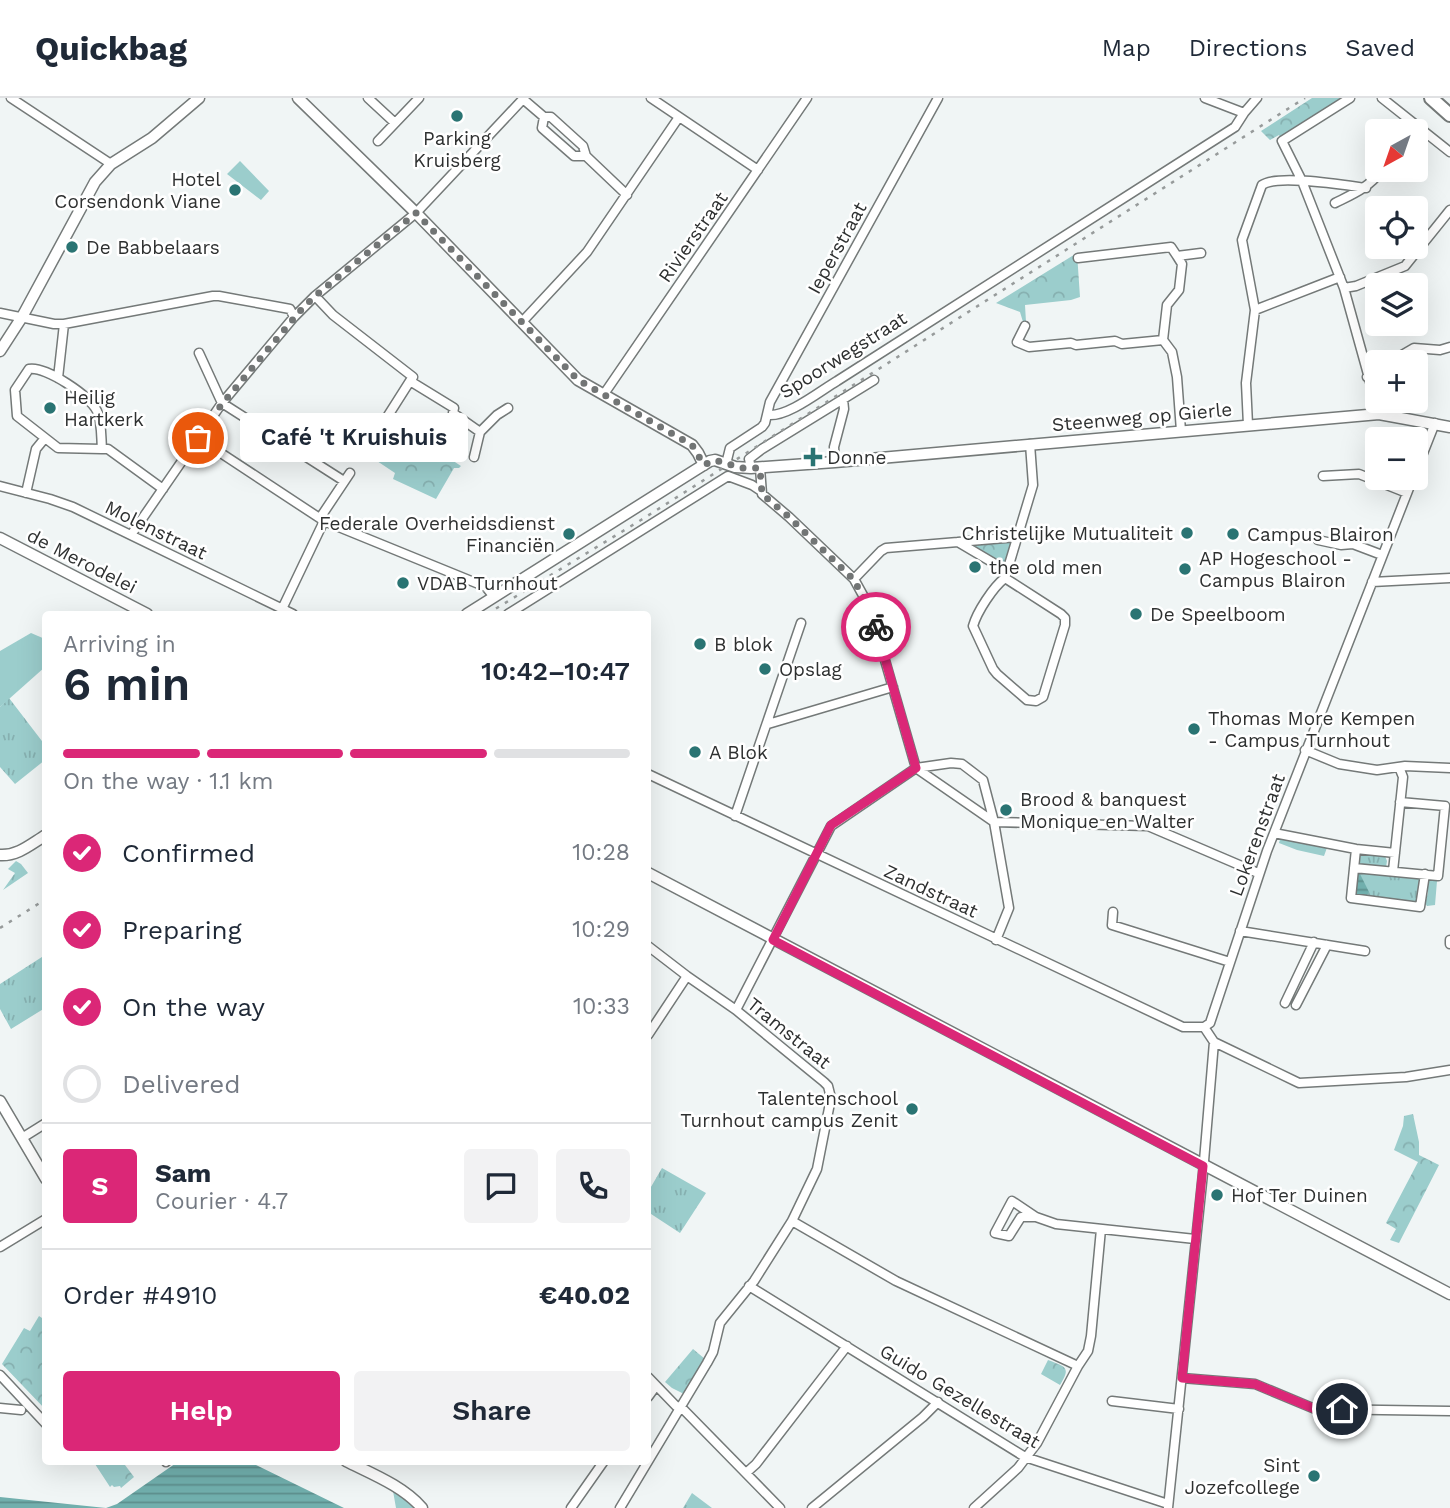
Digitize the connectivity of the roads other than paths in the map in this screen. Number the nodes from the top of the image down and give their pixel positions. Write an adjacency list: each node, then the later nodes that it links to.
1 (11, 98): 25 (street)
2 (199, 98): 25 (street)
3 (298, 98): 33 (street)
4 (368, 98): 20 (street)
5 (419, 98): 20 (street)
6 (524, 98): 17 (street); 33 (street)
7 (651, 98): 18 (street)
8 (807, 98): 26 (street, Rivierstraat)
9 (938, 98): 61 (street, Ieperstraat)
10 (1205, 98): 15 (street)
11 (1257, 98): 15 (street, Spoorwegstraat)
12 (1350, 98): 27 (street)
13 (1382, 98): 19 (street)
14 (1431, 98): 16 (main road)
15 (1244, 113): 61 (street, Spoorwegstraat)
16 (1450, 115)
17 (544, 117): 24 (street); 24 (street)
18 (679, 117): 26 (street); 30 (street)
19 (1405, 119)
20 (395, 123): 22 (street)
21 (1428, 137): 23 (street)
22 (378, 141)
23 (1450, 152)
24 (586, 156): 30 (street)
25 (111, 164): 42 (street)
26 (758, 170): 56 (street, Rivierstraat)
27 (1302, 181): 29 (street); 37 (street); 40 (street)
28 (1373, 182): 29 (street)
29 (1366, 188): 31 (street)
30 (627, 195): 44 (street)
31 (1335, 203)
32 (1450, 210): 38 (street)
33 (416, 213): 39 (street); 44 (street)
34 (1201, 253): 35 (street)
35 (1177, 256): 36 (street); 47 (street)
36 (1078, 258)
37 (1340, 277): 38 (street); 40 (street)
38 (1344, 288): 52 (street)
39 (315, 296): 43 (street); 55 (street)
40 (1255, 310): 63 (street)
41 (0, 313): 42 (street)
42 (22, 317): 45 (street); 50 (street)
43 (295, 317): 45 (street); 58 (street)
44 (522, 322): 56 (street)
45 (64, 324): 53 (street)
46 (1025, 326): 47 (street)
47 (1163, 340): 65 (street)
48 (1450, 347): 49 (street)
49 (1411, 350)
50 (0, 351)
51 (199, 354): 58 (street)
52 (1365, 369)
53 (58, 378): 67 (street); 72 (street)
54 (874, 380): 57 (street)
55 (410, 381): 66 (street); 70 (street)
56 (604, 394): 76 (street)
57 (844, 399): 74 (street); 77 (street)
58 (222, 404): 68 (street); 80 (street)
59 (508, 408): 66 (street)
60 (1379, 414): 62 (street, Steenweg op Gierle); 63 (street, Steenweg op Gierle)
61 (768, 415): 75 (street, Spoorwegstraat)
62 (1435, 423): 64 (street, Steenweg op Gierle); 69 (street)
63 (1248, 425): 65 (street, Steenweg op Gierle)
64 (1450, 427)
65 (1181, 431): 71 (street, Steenweg op Gierle)
66 (480, 432): 73 (street)
67 (45, 438): 72 (street); 85 (street)
68 (198, 438): 82 (street); 87 (street)
69 (1428, 441)
70 (370, 444)
71 (1030, 444): 74 (street, Steenweg op Gierle); 89 (street)
72 (102, 449): 82 (street)
73 (474, 457)
74 (835, 462): 77 (street, Steenweg op Gierle)
75 (726, 464): 76 (street); 77 (street, Steenweg op Gierle)
76 (704, 465): 98 (street)
77 (755, 468): 84 (street)
78 (350, 472): 80 (street)
79 (1323, 476): 86 (street)
80 (344, 481): 87 (street)
81 (0, 486): 85 (street, Molenstraat)
82 (163, 489): 88 (street)
83 (1408, 490): 86 (street, Lokerenstraat)
84 (761, 491): 96 (street); 103 (street)
85 (26, 493): 88 (street, Molenstraat)
86 (1407, 493): 93 (street, Lokerenstraat)
87 (322, 520): 98 (street); 99 (street)
88 (131, 534): 99 (street, Molenstraat)
89 (1017, 537): 92 (street); 94 (street)
90 (0, 538): 100 (street, de Merodelei)
91 (1318, 540): 93 (street)
92 (958, 542): 94 (street); 96 (street)
93 (1382, 555): 97 (street, Lokerenstraat)
94 (1006, 575): 94 (street)
95 (1450, 578): 97 (street)
96 (853, 579): 105 (street)
97 (1372, 582): 107 (street, Lokerenstraat)
98 (494, 597): 102 (street)
99 (282, 609): 101 (street, Molenstraat)
100 (133, 611)
101 (286, 611)
102 (472, 611)
103 (513, 611)
104 (801, 623): 106 (street)
105 (893, 687): 106 (street); 109 (street)
106 (768, 723): 113 (street)
107 (1305, 750): 108 (street); 115 (street, Lokerenstraat)
108 (1399, 767): 110 (street); 112 (street)
109 (916, 768): 114 (street); 114 (street); 119 (street)
110 (1450, 768)
111 (651, 775): 113 (street, Zandstraat)
112 (1400, 802): 118 (street); 124 (street)
113 (735, 816): 119 (street, Zandstraat)
114 (994, 822): 123 (street); 129 (street)
115 (1274, 833): 117 (street); 123 (street, Lokerenstraat)
116 (42, 838): 120 (street)
117 (1356, 849): 118 (street); 121 (street)
118 (1395, 853): 122 (street)
119 (817, 854): 128 (street); 129 (street, Zandstraat)
120 (0, 855)
121 (1354, 868): 122 (street); 124 (street)
122 (1393, 871): 124 (street)
123 (1258, 873): 127 (street, Lokerenstraat)
124 (1425, 874)
125 (651, 875): 128 (street)
126 (1113, 912): 134 (street)
127 (1240, 931): 130 (street); 134 (street, Lokerenstraat)
128 (773, 940): 138 (street); 146 (street)
129 (996, 940): 139 (street, Zandstraat)
130 (1314, 942): 131 (street); 136 (street)
131 (1327, 945): 133 (street); 137 (street)
132 (651, 948): 135 (street, Tramstraat)
133 (1365, 951)
134 (1230, 961): 139 (street, Lokerenstraat)
135 (687, 976): 138 (street, Tramstraat); 140 (street)
136 (1285, 1003)
137 (1296, 1005)
138 (736, 1010): 150 (street, Tramstraat)
139 (1203, 1027): 141 (street)
140 (651, 1030)
141 (1213, 1046): 142 (street); 146 (street)
142 (1450, 1070)
143 (0, 1101): 145 (street)
144 (42, 1126): 145 (street)
145 (22, 1138): 147 (street)
146 (1203, 1166): 152 (street); 155 (street)
147 (42, 1172)
148 (1036, 1217): 148 (street); 151 (street)
149 (42, 1221): 153 (street)
150 (792, 1221): 154 (street); 157 (street)
151 (1101, 1229): 152 (street); 157 (street)
152 (1195, 1239): 159 (street)
153 (0, 1247)
154 (749, 1286): 156 (street, Guido Gezellestraat); 165 (street)
155 (1450, 1294)
156 (846, 1346): 164 (street, Guido Gezellestraat); 176 (street)
157 (1078, 1366): 172 (street)
158 (0, 1376): 170 (street)
159 (1182, 1378): 167 (street); 169 (street)
160 (651, 1380): 161 (street)
161 (656, 1385): 162 (street); 165 (street)
162 (651, 1392)
163 (1112, 1401): 167 (street)
164 (938, 1402): 172 (street, Guido Gezellestraat); 182 (street)
165 (681, 1407): 171 (street); 176 (street)
166 (0, 1408): 168 (street)
167 (1179, 1409): 177 (street)
168 (21, 1410)
169 (1450, 1410)
170 (42, 1420)
171 (651, 1457)
172 (1025, 1457): 177 (street, Guido Gezellestraat); 183 (street)
173 (354, 1465): 178 (street)
174 (601, 1465): 179 (street)
175 (646, 1465): 180 (street)
176 (746, 1474): 181 (street)
177 (1168, 1506)
178 (422, 1508)
179 (571, 1508)
180 (620, 1508)
181 (780, 1508)
182 (812, 1508)
183 (974, 1508)

